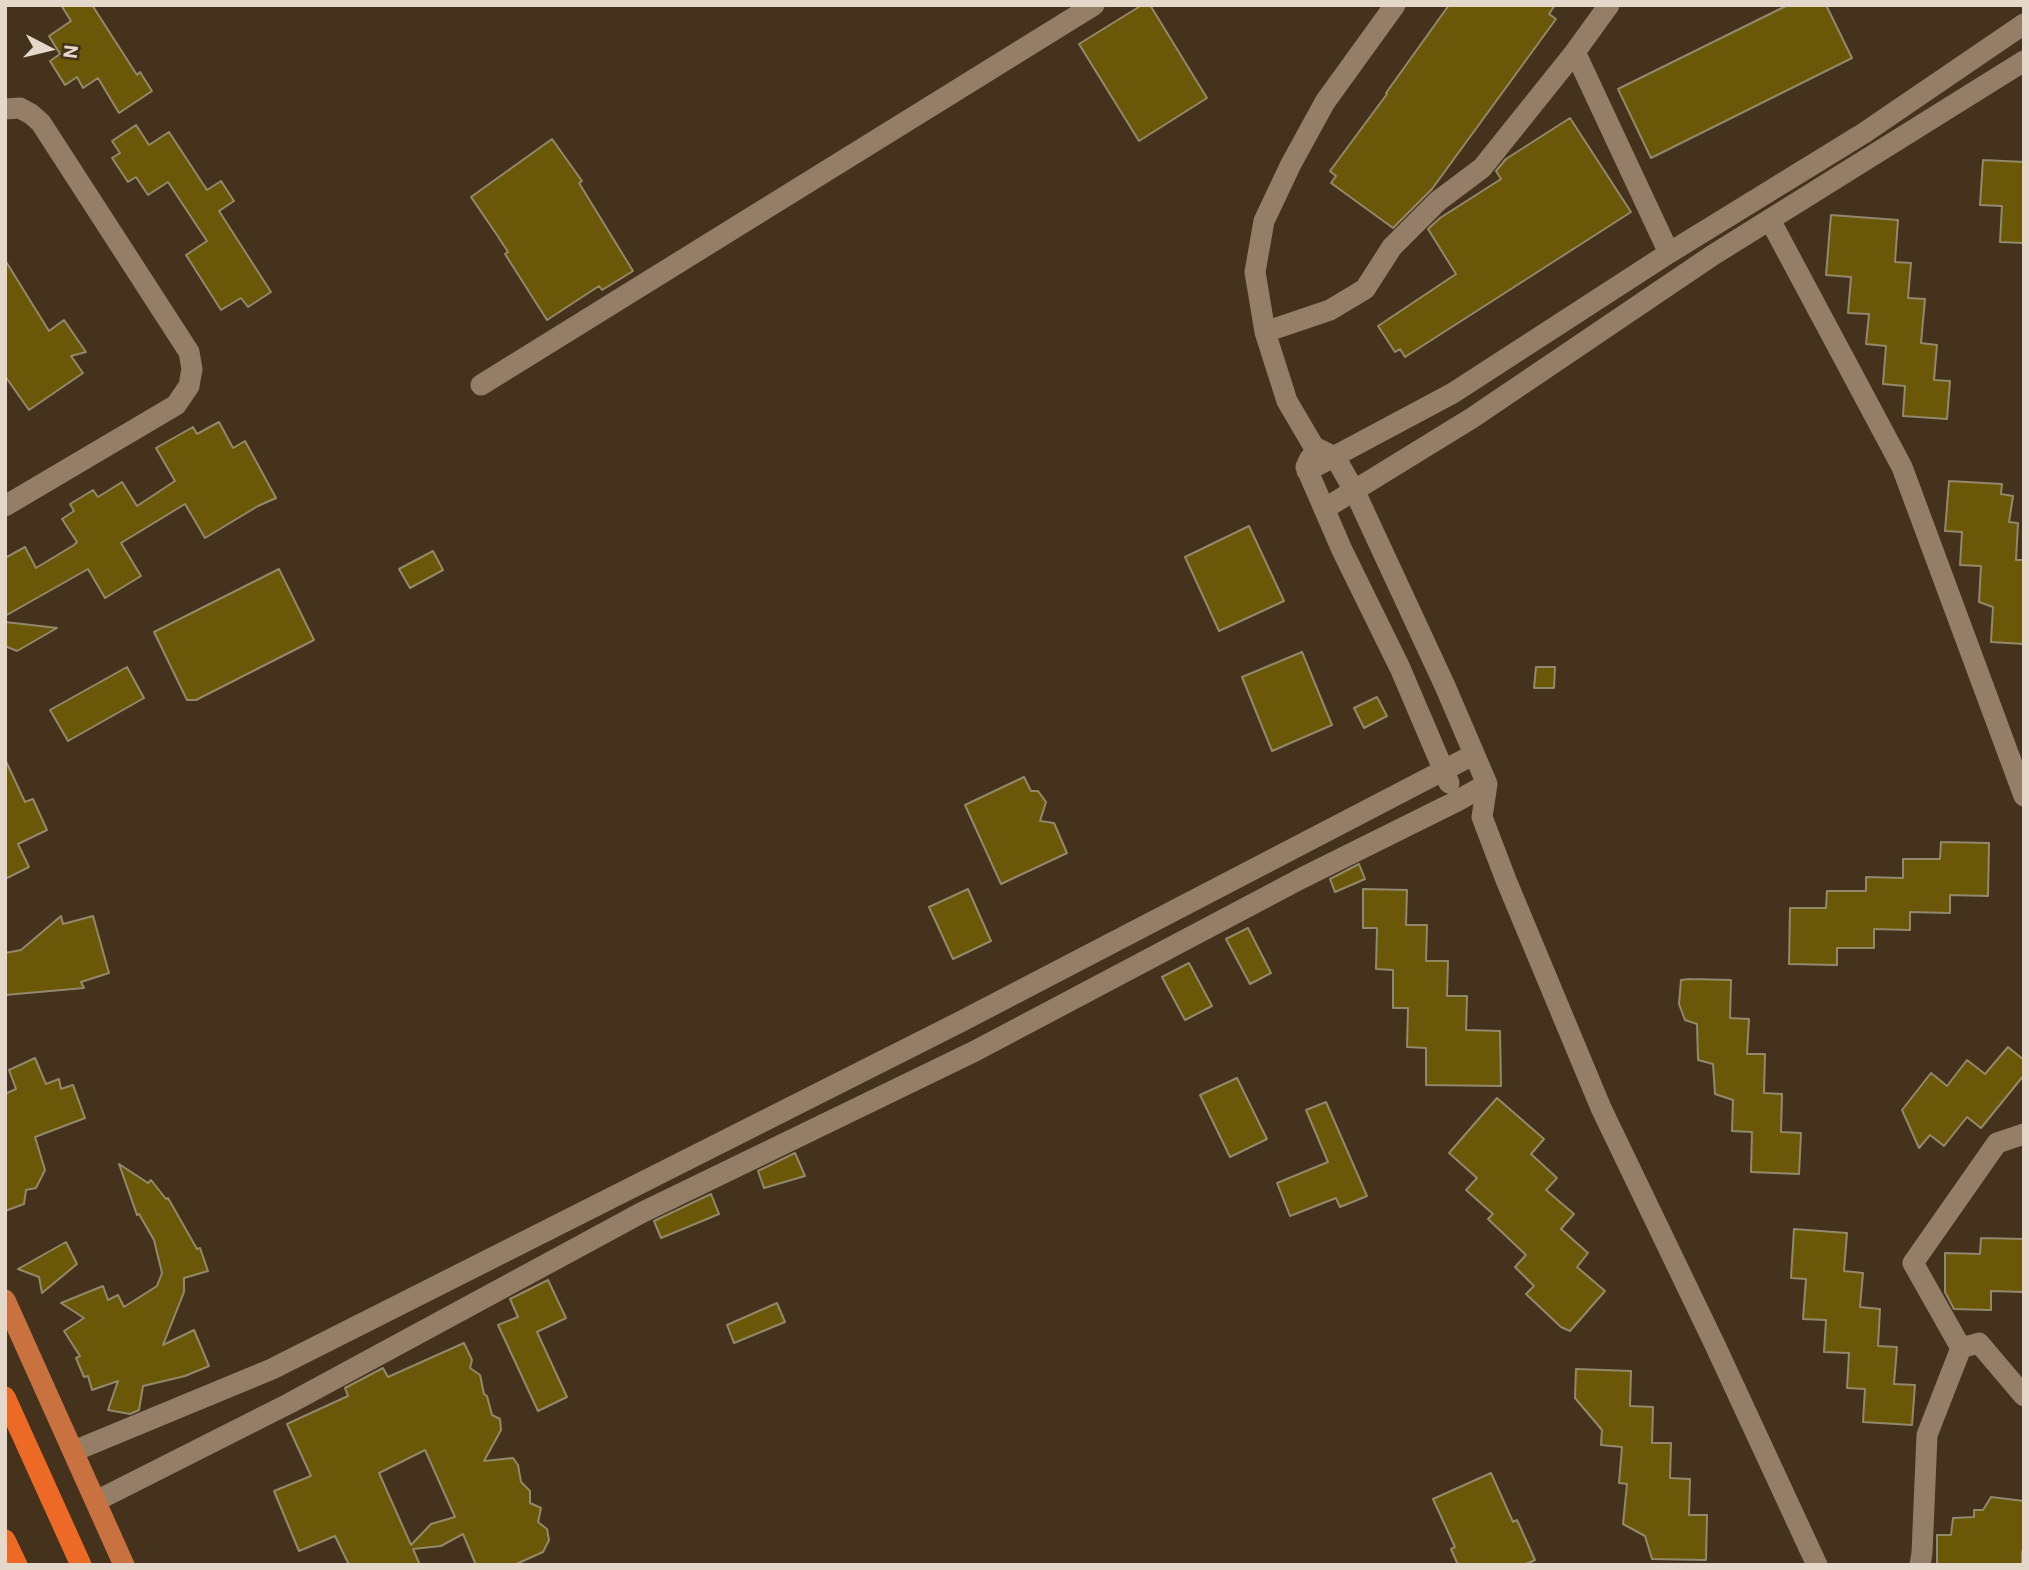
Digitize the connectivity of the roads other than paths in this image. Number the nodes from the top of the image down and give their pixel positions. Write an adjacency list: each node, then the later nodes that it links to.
1 (1094, 5): 11 (street)
2 (1395, 5): 10 (street)
3 (1609, 5): 5 (street)
4 (2024, 24): 9 (street)
5 (1575, 52): 9 (street); 10 (street)
6 (2024, 61): 8 (street)
7 (5, 109): 16 (street)
8 (1770, 219): 15 (street); 21 (street)
9 (1669, 253): 13 (street)
10 (1265, 332): 12 (street)
11 (481, 385)
12 (1314, 447): 13 (street); 14 (street)
13 (1335, 457): 14 (street); 15 (street)
14 (1307, 471): 17 (street)
15 (1355, 492): 17 (street); 18 (street)
16 (5, 506)
17 (1324, 509): 19 (street)
18 (1473, 755): 19 (street); 20 (street)
19 (1444, 772): 22 (street); 29 (street)
20 (1486, 784): 22 (street); 23 (street)
21 (2024, 796)
22 (1457, 801): 23 (street); 30 (street)
23 (1482, 817): 35 (street)
24 (2024, 1134): 26 (street)
25 (5, 1300): 29 (main road)
26 (1961, 1348): 27 (street); 36 (street)
27 (2024, 1396)
28 (5, 1397): 33 (highway)
29 (74, 1451): 30 (main road)
30 (96, 1501): 34 (main road)
31 (5, 1539): 32 (highway)
32 (17, 1565)
33 (81, 1565)
34 (124, 1565)
35 (1817, 1565)
36 (1920, 1565)

